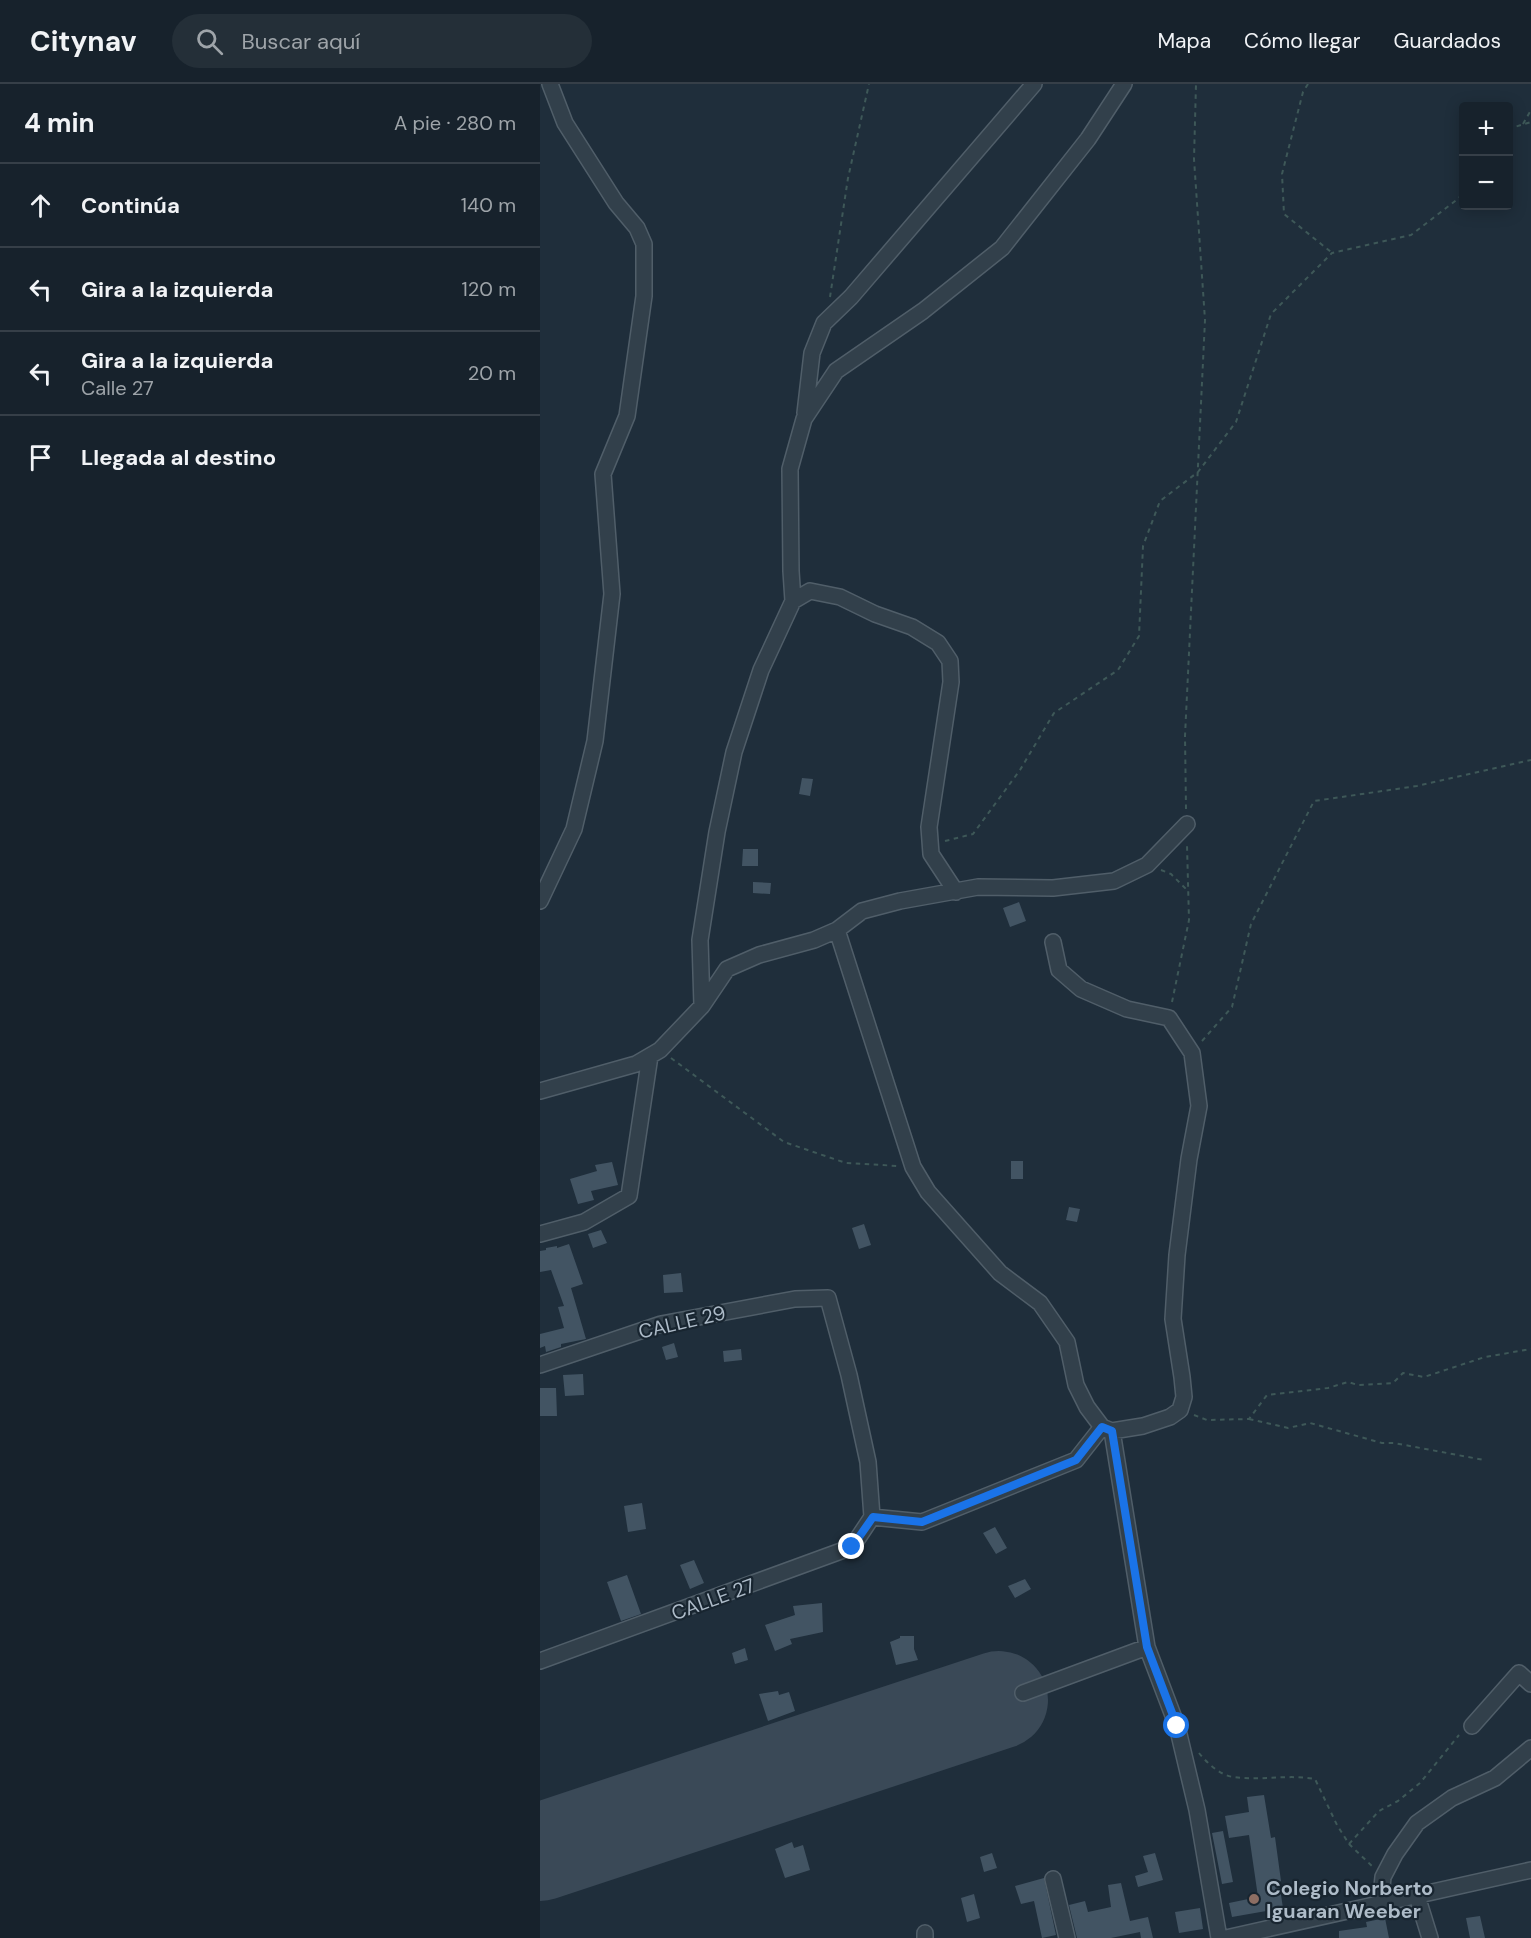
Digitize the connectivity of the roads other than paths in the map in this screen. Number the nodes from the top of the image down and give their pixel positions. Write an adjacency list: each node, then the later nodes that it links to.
1 (550, 84): 8 (street)
2 (1034, 84): 4 (street)
3 (1124, 84): 4 (street)
4 (804, 418): 5 (street)
5 (793, 601): 7 (street); 11 (street)
6 (1187, 825): 7 (street)
7 (956, 892): 9 (street)
8 (540, 901)
9 (837, 930): 11 (street); 16 (street)
10 (1053, 942): 16 (street)
11 (702, 1006): 12 (street)
12 (655, 1053): 13 (street); 14 (street)
13 (540, 1091)
14 (540, 1234)
15 (540, 1365): 17 (street, CALLE 29)
16 (1107, 1429): 17 (street); 18 (street)
17 (873, 1517): 19 (street, CALLE 27)
18 (1147, 1647): 21 (street); 29 (street)
19 (540, 1661)
20 (1531, 1684): 22 (street)
21 (1023, 1693)
22 (1472, 1726)
23 (1531, 1748): 27 (street)
24 (1531, 1870): 26 (street)
25 (1053, 1879): 28 (street)
26 (1418, 1896): 27 (street); 31 (street)
27 (1387, 1903): 30 (street)
28 (1067, 1938)
29 (1219, 1938)
30 (1226, 1938)
31 (1430, 1938)

